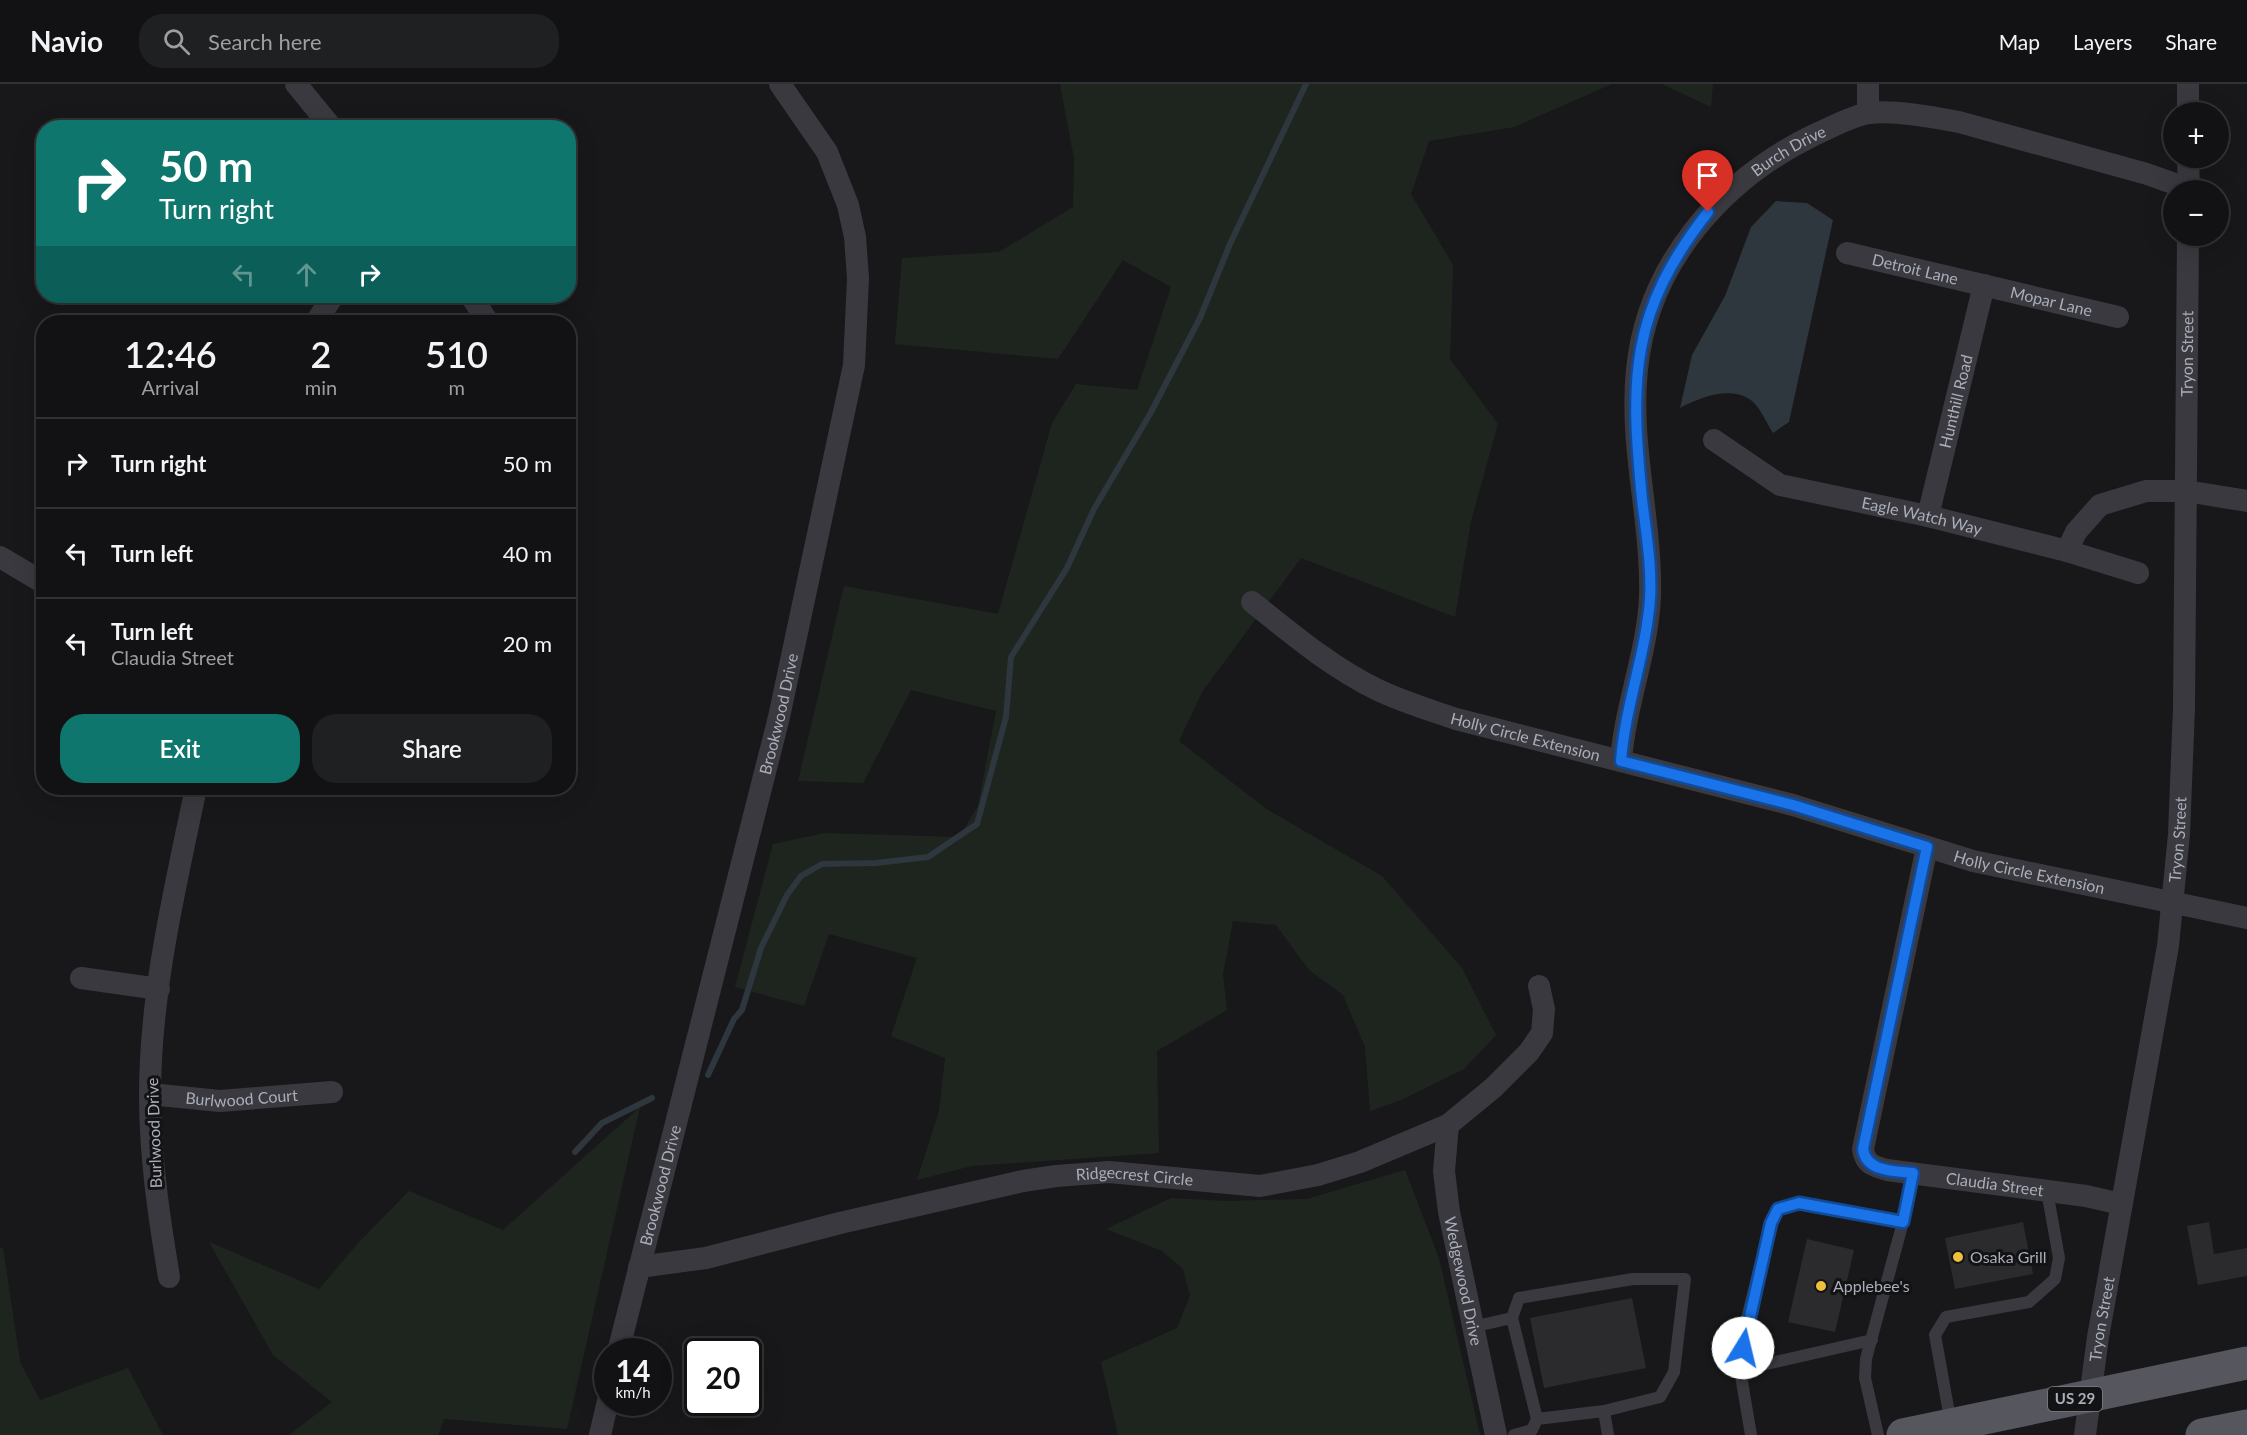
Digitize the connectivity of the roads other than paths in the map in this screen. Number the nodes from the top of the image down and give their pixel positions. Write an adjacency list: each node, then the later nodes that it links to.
1 (296, 84): 7 (street)
2 (780, 84): 37 (street, Brookwood Drive)
3 (1868, 84): 6 (street)
4 (2188, 84): 5 (street)
5 (2188, 102)
6 (1868, 113): 8 (street, Burch Drive); 22 (street, Burch Drive)
7 (325, 120)
8 (2163, 180)
9 (2188, 246): 14 (street, Tryon Street)
10 (1847, 253): 11 (street, Detroit Lane)
11 (1984, 285): 12 (street, Mopar Lane); 16 (street, Hunthill Road)
12 (2118, 317)
13 (1714, 440): 16 (street, Eagle Watch Way)
14 (2186, 491): 15 (street); 17 (street); 25 (street, Tryon Street)
15 (2247, 501)
16 (1928, 516): 17 (street, Eagle Watch Way)
17 (2067, 551): 19 (street, Eagle Watch Way)
18 (0, 557): 20 (street)
19 (2138, 573)
20 (36, 578)
21 (1252, 602): 22 (street, Holly Circle Extension)
22 (1621, 761): 24 (street, Holly Circle Extension)
23 (194, 795): 29 (street, Burlwood Drive)
24 (1927, 847): 25 (street, Holly Circle Extension); 33 (street, Claudia Street)
25 (2173, 903): 26 (street, Holly Circle Extension); 35 (street, Tryon Street)
26 (2247, 918)
27 (81, 978): 29 (street)
28 (1539, 986): 32 (street, Ridgecrest Circle)
29 (159, 989): 31 (street, Burlwood Drive)
30 (332, 1092): 31 (street, Burlwood Court)
31 (150, 1094): 38 (street, Burlwood Drive)
32 (1448, 1125): 37 (street, Ridgecrest Circle); 40 (street, Wedgewood Drive)
33 (1913, 1173): 34 (street, Claudia Street); 36 (lane)
34 (2047, 1191): 35 (street, Claudia Street); 49 (lane)
35 (2121, 1204): 45 (street, Tryon Street)
36 (1903, 1222): 42 (lane); 44 (lane)
37 (639, 1267): 41 (street, Brookwood Drive)
38 (169, 1277)
39 (1512, 1318): 40 (lane); 46 (lane); 48 (lane)
40 (1472, 1327): 52 (street, Wedgewood Drive)
41 (621, 1338)
42 (1872, 1340): 44 (lane); 56 (lane)
43 (2247, 1363): 45 (main road, US 29)
44 (1740, 1370): 55 (lane)
45 (2090, 1396): 49 (main road, US 29); 58 (street, Tryon Street)
46 (1604, 1411): 48 (lane); 54 (lane)
47 (604, 1416): 51 (street)
48 (1537, 1419): 53 (lane)
49 (1952, 1425): 57 (main road, US 29)
50 (2247, 1426): 59 (main road)
51 (600, 1435)
52 (1496, 1435)
53 (1514, 1435)
54 (1608, 1435)
55 (1751, 1435)
56 (1878, 1435)
57 (1903, 1435)
58 (2085, 1435)
59 (2202, 1435)

